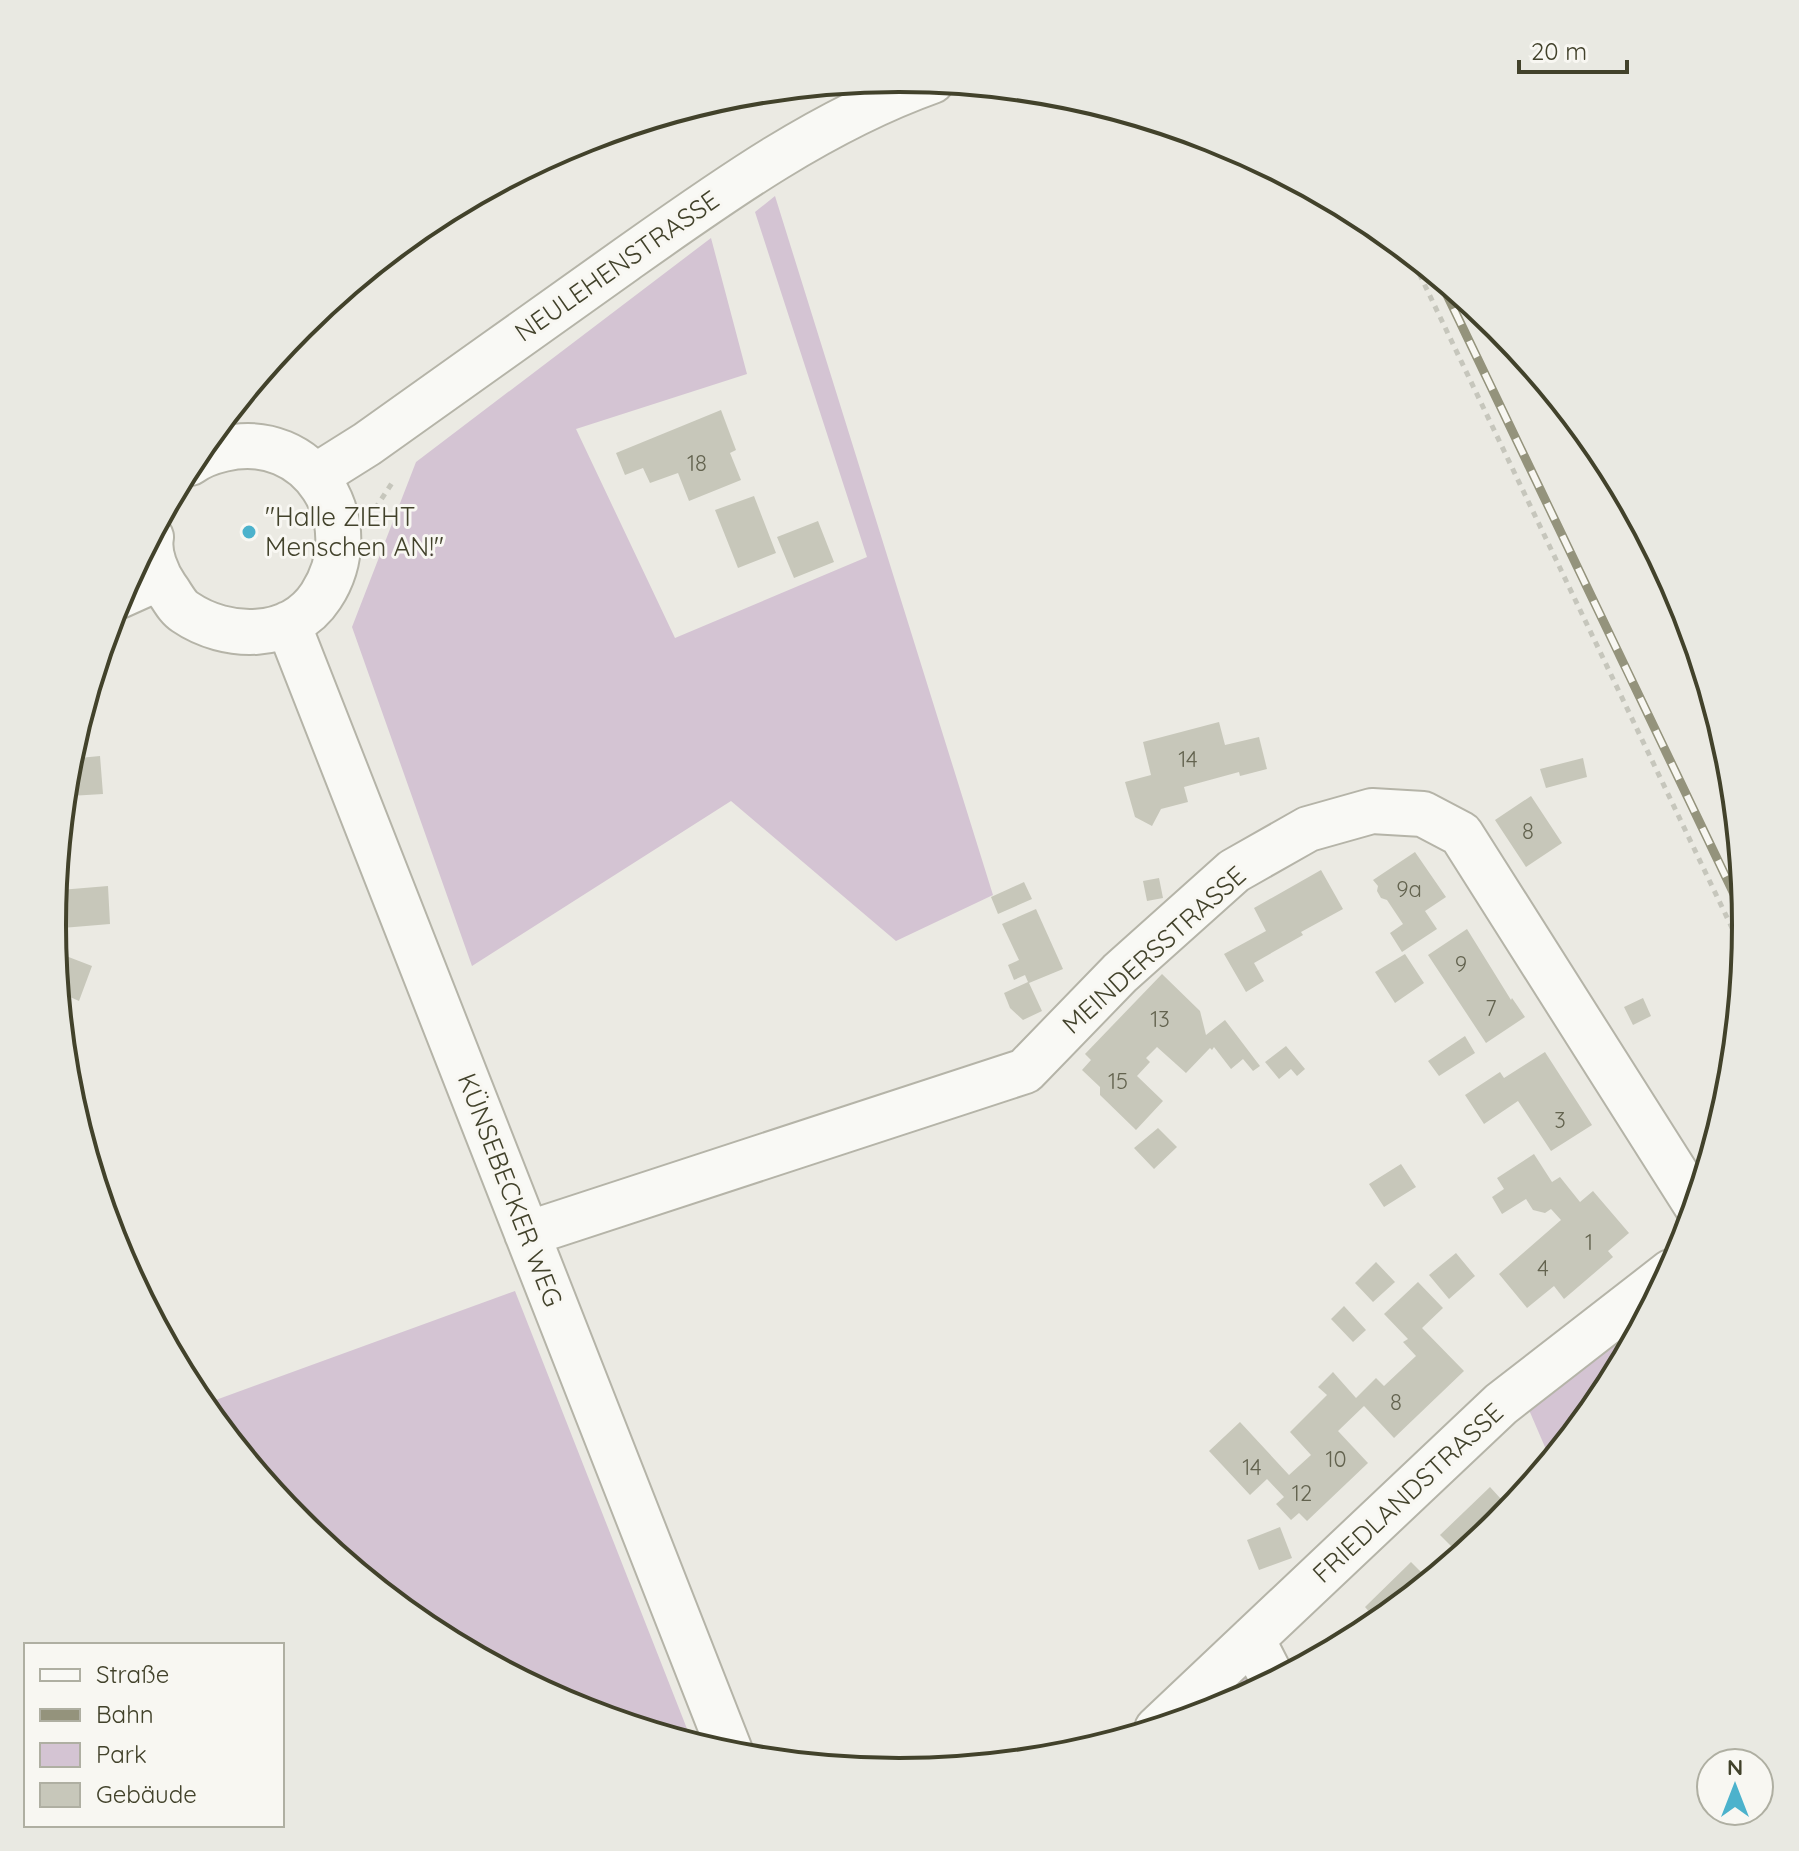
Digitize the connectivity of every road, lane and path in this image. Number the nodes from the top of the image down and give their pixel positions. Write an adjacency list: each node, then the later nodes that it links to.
1 (896, 92): 4 (street, NEULEHENSTRASSE)
2 (1420, 275): 7 (path)
3 (214, 451): 4 (street)
4 (316, 476): 6 (street)
5 (155, 558): 6 (street)
6 (288, 624): 9 (street, KÜNSEBECKER WEG)
7 (1733, 930)
8 (1689, 1194): 9 (street, MEINDERSSTRASSE)
9 (527, 1234): 14 (street, KÜNSEBECKER WEG)
10 (1649, 1289): 11 (street, FRIEDLANDSTRASSE)
11 (1252, 1639): 12 (street); 13 (street, FRIEDLANDSTRASSE)
12 (1269, 1672)
13 (1175, 1712)
14 (726, 1740)

